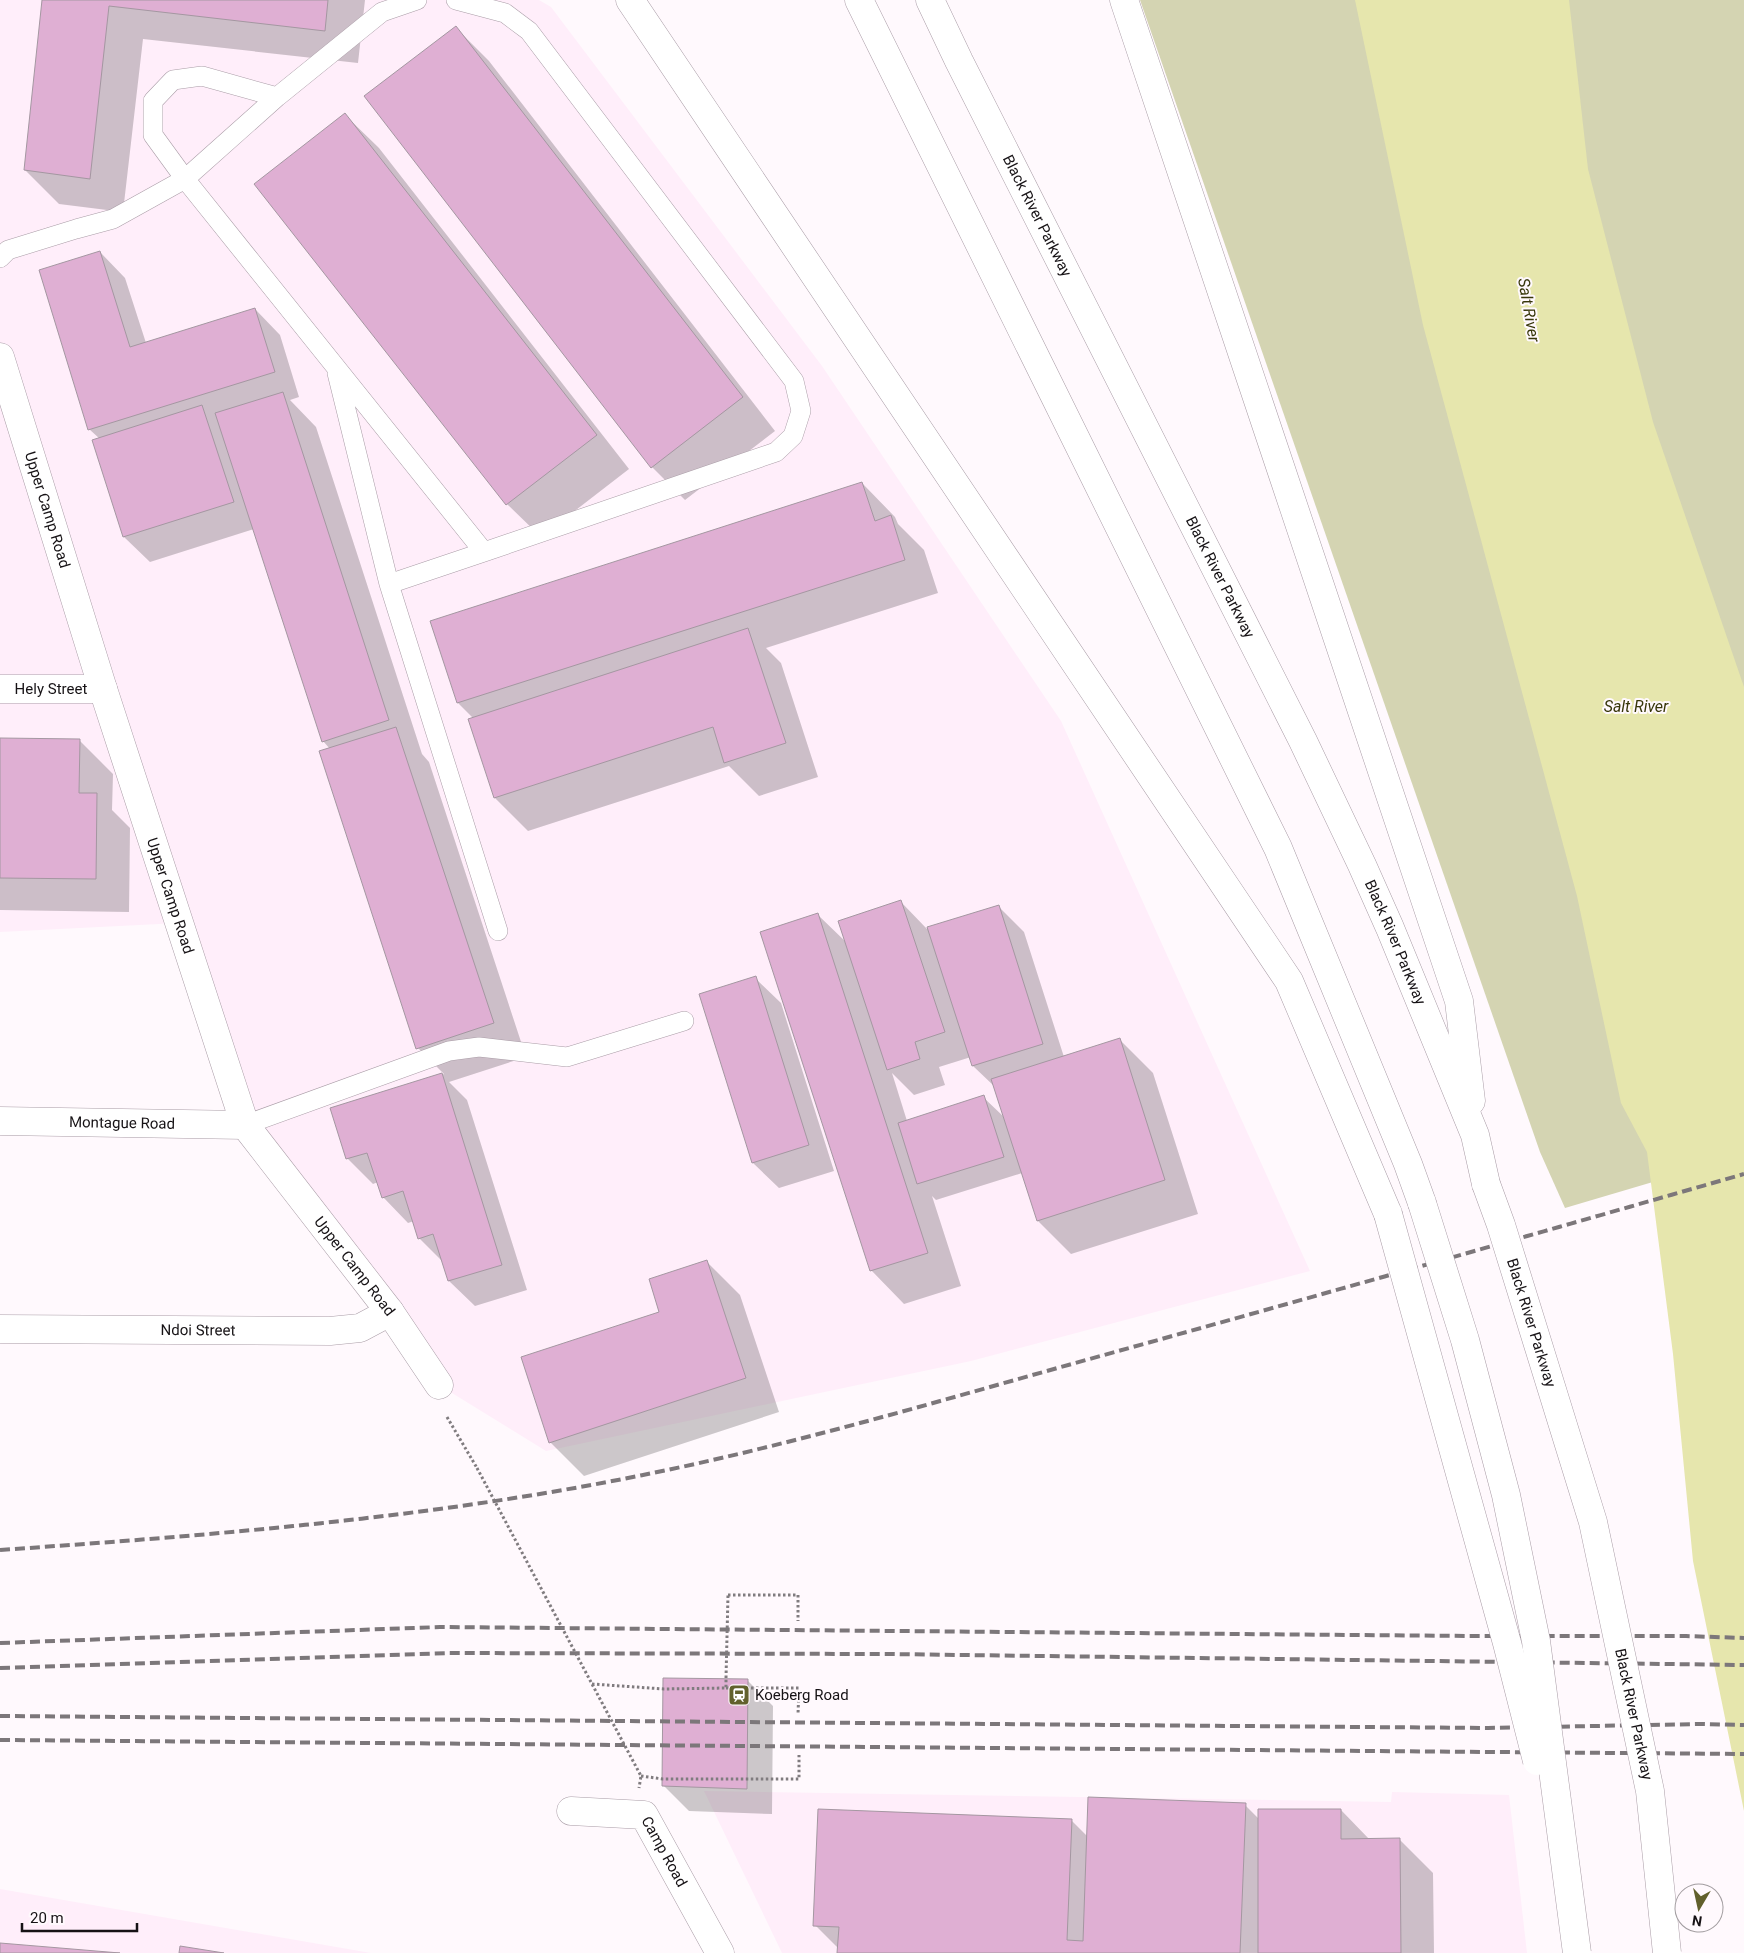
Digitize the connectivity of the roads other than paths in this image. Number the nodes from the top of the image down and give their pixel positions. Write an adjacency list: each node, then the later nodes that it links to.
1 (418, 0): 7 (lane)
2 (456, 0): 12 (lane)
3 (630, 0): 25 (main road, bridge)
4 (860, 0): 25 (main road, bridge)
5 (930, 0): 20 (main road, Black River Parkway)
6 (1124, 0): 20 (main road)
7 (277, 97): 8 (lane); 8 (lane)
8 (186, 179): 9 (lane); 11 (lane)
9 (0, 258)
10 (0, 357): 14 (main road, Upper Camp Road)
11 (336, 367): 12 (lane); 13 (lane)
12 (484, 552): 13 (lane)
13 (389, 584): 16 (lane)
14 (103, 689): 15 (main road, Hely Street); 19 (main road, Upper Camp Road)
15 (0, 690)
16 (498, 931)
17 (684, 1021): 19 (lane)
18 (0, 1121): 19 (main road, Montague Road)
19 (245, 1125): 21 (main road, Upper Camp Road)
20 (1474, 1135): 28 (main road, Black River Parkway, bridge)
21 (390, 1312): 22 (main road, Ndoi Street); 23 (main road, Upper Camp Road)
22 (0, 1329)
23 (439, 1385)
24 (571, 1811): 26 (main road, Camp Road)
25 (1568, 1878): 27 (main road, bridge)
26 (720, 1953)
27 (1577, 1953)
28 (1667, 1953)

